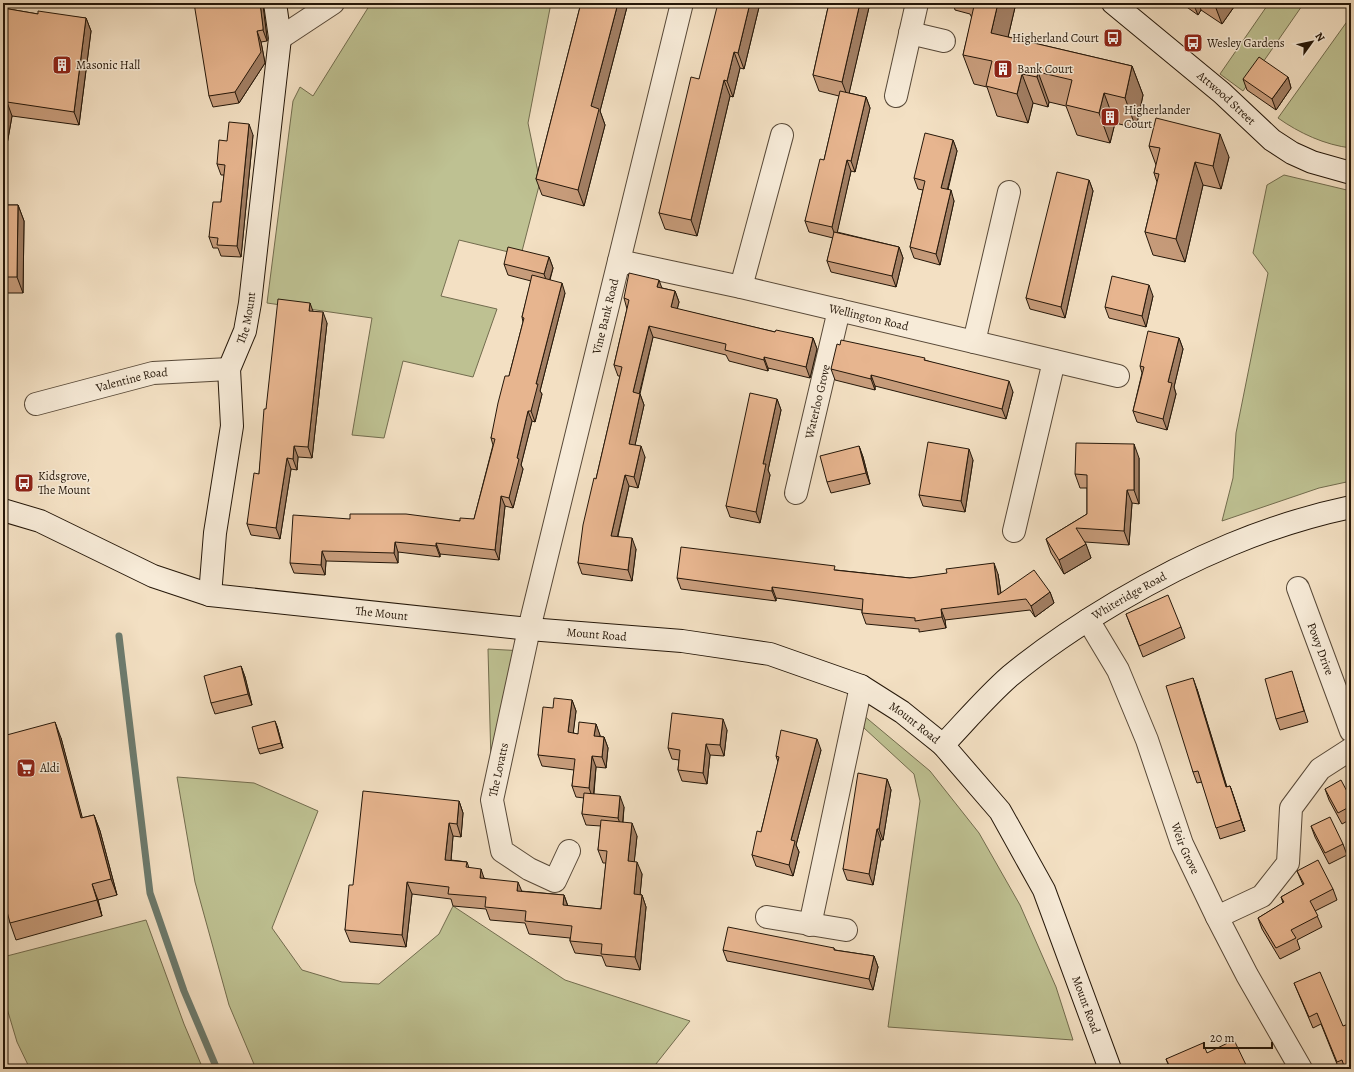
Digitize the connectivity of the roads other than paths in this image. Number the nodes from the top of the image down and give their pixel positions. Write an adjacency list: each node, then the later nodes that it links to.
1 (275, 3): 7 (street, The Mount)
2 (333, 3): 7 (street)
3 (682, 3): 13 (street, Vine Bank Road)
4 (917, 3): 6 (street)
5 (1113, 3): 11 (street, Attwood Street)
6 (910, 33): 8 (street); 9 (street)
7 (280, 38): 18 (street, The Mount)
8 (944, 41)
9 (896, 96)
10 (782, 135): 14 (street)
11 (1351, 173)
12 (1009, 192): 16 (street)
13 (619, 261): 14 (street, Wellington Road); 28 (street, Vine Bank Road)
14 (741, 287): 15 (street, Wellington Road)
15 (839, 310): 16 (street, Wellington Road); 21 (street, Waterloo Grove)
16 (974, 342): 17 (street, Wellington Road)
17 (1054, 361): 19 (street, Wellington Road); 24 (street)
18 (229, 369): 20 (street, Valentine Road); 26 (street, The Mount)
19 (1118, 376)
20 (36, 404)
21 (796, 493)
22 (1351, 507): 27 (street, Whiteridge Road)
23 (3, 510): 26 (street, The Mount)
24 (1014, 531)
25 (1298, 588): 30 (street, Powy Drive)
26 (210, 595): 28 (street, The Mount)
27 (1088, 620): 31 (street, Whiteridge Road); 35 (street, Weir Grove)
28 (529, 629): 29 (street, Mount Road); 33 (street, The Lovatts)
29 (861, 686): 31 (street, Mount Road); 36 (street)
30 (1351, 731)
31 (943, 745): 38 (street, Mount Road)
32 (1351, 749): 35 (street)
33 (569, 851)
34 (767, 917): 36 (street)
35 (1217, 917): 39 (street, Weir Grove)
36 (810, 925): 37 (street)
37 (846, 930)
38 (1110, 1069)
39 (1301, 1069)

